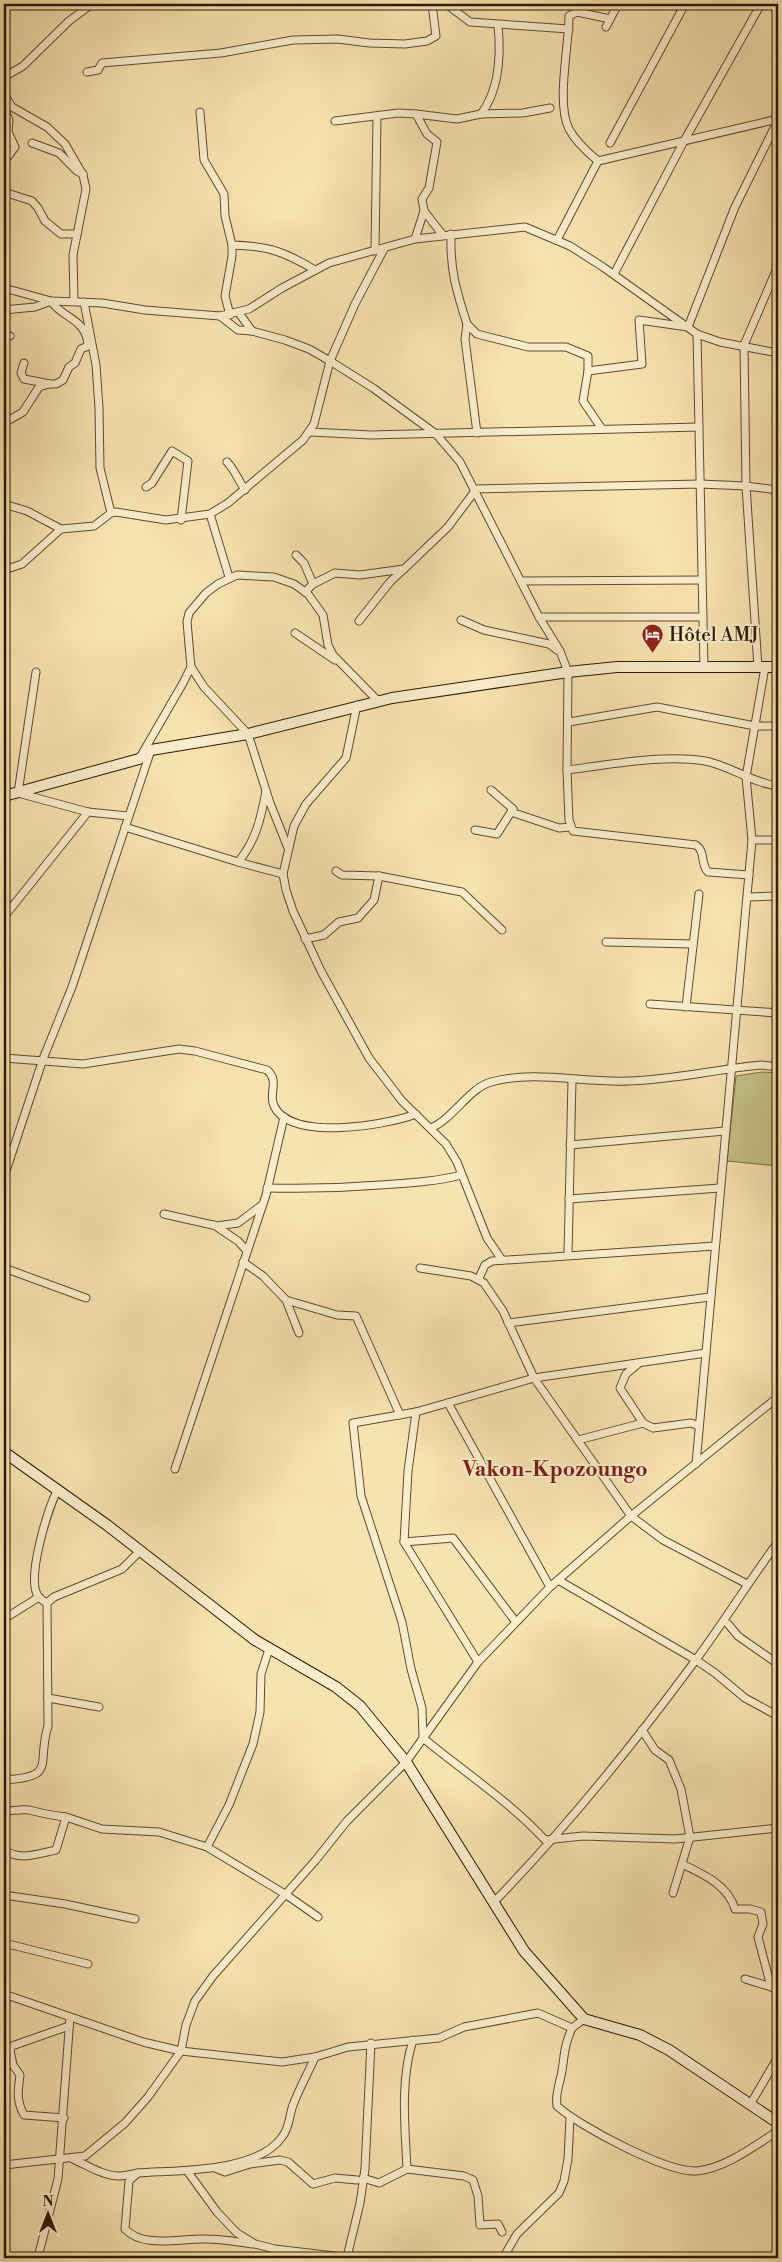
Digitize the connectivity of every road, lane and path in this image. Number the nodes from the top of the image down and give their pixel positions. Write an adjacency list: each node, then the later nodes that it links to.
1 (92, 4): 12 (street)
2 (432, 4): 11 (street)
3 (446, 4): 8 (street)
4 (618, 4): 7 (street)
5 (685, 4): 23 (street)
6 (762, 4): 21 (street)
7 (610, 19): 9 (street); 10 (street)
8 (498, 25): 10 (street); 17 (street)
9 (606, 27)
10 (569, 29): 24 (street)
11 (87, 72)
12 (4, 77)
13 (4, 102): 25 (street); 26 (street)
14 (550, 108): 17 (street)
15 (200, 112): 34 (street)
16 (416, 114): 17 (street); 18 (street); 28 (street)
17 (481, 114)
18 (378, 116): 20 (street); 36 (street)
19 (778, 119): 21 (street); 49 (street)
20 (334, 121)
21 (684, 141): 24 (street); 39 (street)
22 (32, 143): 26 (street)
23 (610, 143)
24 (598, 161): 33 (street)
25 (4, 162)
26 (83, 175): 29 (street)
27 (4, 192): 29 (street)
28 (424, 211): 30 (street); 32 (street)
29 (77, 234): 42 (street)
30 (442, 234): 31 (street); 32 (street)
31 (451, 234): 33 (street); 48 (street)
32 (415, 238): 35 (street)
33 (557, 240): 39 (street)
34 (232, 245): 38 (street); 46 (street)
35 (384, 249): 36 (street); 54 (street)
36 (375, 251): 38 (street)
37 (778, 266): 52 (street)
38 (315, 270): 45 (street)
39 (614, 274): 49 (street)
40 (4, 288): 41 (street)
41 (51, 301): 42 (street); 44 (street); 57 (street)
42 (74, 301): 43 (street)
43 (84, 302): 47 (street); 72 (street)
44 (5, 311)
45 (239, 313): 46 (street); 50 (street)
46 (230, 315): 47 (street)
47 (220, 316): 50 (street)
48 (467, 324): 56 (street); 62 (street)
49 (688, 327): 51 (street); 56 (street)
50 (252, 331): 54 (street)
51 (697, 334): 52 (street); 59 (street)
52 (744, 345): 53 (street); 66 (street)
53 (778, 353)
54 (330, 361): 61 (street); 63 (street)
55 (24, 363): 57 (street)
56 (588, 371): 60 (street)
57 (50, 384): 58 (street)
58 (4, 423)
59 (699, 427): 60 (street); 65 (street)
60 (602, 429): 62 (street)
61 (310, 432): 63 (street); 68 (street)
62 (477, 433): 63 (street)
63 (436, 434): 69 (street)
64 (227, 462): 68 (street)
65 (700, 484): 66 (street); 69 (street); 81 (street)
66 (746, 486): 70 (street); 91 (street)
67 (146, 487): 74 (street)
68 (245, 490): 73 (street)
69 (475, 490): 77 (street); 80 (street)
70 (778, 490)
71 (4, 504): 75 (street)
72 (111, 513): 74 (street); 75 (street)
73 (210, 514): 74 (street); 79 (street)
74 (181, 520)
75 (61, 528): 78 (street)
76 (296, 555): 82 (street)
77 (404, 569): 82 (street); 87 (street)
78 (4, 570)
79 (229, 578): 83 (street); 90 (street)
80 (521, 580): 81 (street); 84 (street)
81 (702, 580): 85 (street)
82 (313, 584): 83 (street)
83 (305, 592): 95 (street)
84 (540, 617): 85 (street); 89 (street)
85 (703, 617): 93 (street)
86 (461, 620): 89 (street)
87 (359, 621)
88 (295, 633): 95 (street)
89 (560, 651): 96 (street)
90 (191, 667): 102 (street); 104 (street)
91 (762, 667): 92 (main road); 93 (main road); 100 (street)
92 (778, 667)
93 (704, 668): 96 (main road)
94 (36, 672): 110 (street)
95 (352, 672): 97 (street)
96 (568, 672): 97 (main road); 99 (street)
97 (378, 701): 98 (main road)
98 (357, 705): 102 (main road); 120 (street)
99 (569, 722): 100 (street); 105 (street)
100 (755, 728): 101 (street); 106 (street)
101 (778, 728)
102 (248, 734): 103 (main road); 109 (street)
103 (151, 750): 104 (main road); 114 (street)
104 (139, 759): 110 (main road)
105 (567, 770): 106 (street); 116 (street)
106 (746, 777): 107 (street); 118 (street)
107 (778, 786)
108 (491, 790): 113 (street)
109 (266, 791): 120 (street); 121 (street)
110 (18, 793): 111 (main road); 112 (street)
111 (4, 796)
112 (88, 812): 114 (street); 129 (street)
113 (511, 812): 116 (street); 117 (street)
114 (128, 816): 115 (street)
115 (125, 826): 121 (street); 139 (street)
116 (570, 827): 124 (street)
117 (475, 830)
118 (752, 840): 119 (street); 124 (street)
119 (778, 840)
120 (288, 849): 123 (street)
121 (238, 862): 123 (street)
122 (336, 871): 125 (street)
123 (284, 874): 131 (street)
124 (749, 875): 128 (street)
125 (380, 876): 130 (street); 131 (street)
126 (699, 894): 133 (street)
127 (778, 896): 128 (street)
128 (748, 897): 136 (street)
129 (4, 917)
130 (502, 930)
131 (306, 939): 143 (street)
132 (606, 942): 133 (street)
133 (693, 944): 135 (street)
134 (650, 1004): 135 (street)
135 (686, 1007): 136 (street)
136 (737, 1012): 137 (street); 141 (street)
137 (778, 1013)
138 (4, 1058): 139 (street)
139 (43, 1060): 144 (street); 149 (street)
140 (778, 1066): 141 (street)
141 (730, 1068): 142 (street); 146 (street)
142 (572, 1080): 145 (street); 147 (street)
143 (416, 1114): 144 (street); 145 (street)
144 (284, 1116): 150 (street)
145 (431, 1128): 148 (street)
146 (725, 1130): 147 (street); 151 (street)
147 (570, 1145): 152 (street)
148 (461, 1175): 150 (street); 159 (street)
149 (4, 1177)
150 (268, 1188): 153 (street)
151 (720, 1188): 152 (street); 156 (street)
152 (569, 1199): 158 (street)
153 (263, 1204): 155 (street); 157 (street)
154 (164, 1214): 155 (street)
155 (214, 1225): 157 (street)
156 (715, 1246): 158 (street); 164 (street)
157 (247, 1251): 160 (street)
158 (568, 1254): 159 (street)
159 (502, 1260): 163 (street)
160 (243, 1262): 166 (street); 182 (street)
161 (4, 1268): 165 (street)
162 (420, 1268): 163 (street)
163 (478, 1278): 167 (street)
164 (710, 1297): 167 (street); 169 (street)
165 (86, 1298)
166 (286, 1300): 168 (street); 175 (street)
167 (508, 1323): 171 (street)
168 (299, 1333)
169 (706, 1353): 170 (street); 177 (street)
170 (640, 1363): 171 (street); 176 (street)
171 (534, 1378): 173 (street); 178 (street)
172 (778, 1397): 181 (street)
173 (448, 1402): 174 (street); 191 (street)
174 (416, 1412): 175 (street); 185 (street)
175 (400, 1415): 205 (street)
176 (642, 1423): 177 (street); 178 (street)
177 (699, 1426): 181 (street)
178 (578, 1440): 184 (street)
179 (4, 1452): 180 (main road)
180 (9, 1460): 183 (main road)
181 (696, 1464): 184 (street)
182 (175, 1469)
183 (57, 1491): 187 (main road); 192 (street)
184 (631, 1516): 189 (street); 190 (street)
185 (404, 1542): 195 (street); 199 (street)
186 (778, 1542): 188 (street)
187 (140, 1551): 193 (street); 197 (main road)
188 (775, 1552): 190 (street)
189 (558, 1580): 191 (street); 198 (street)
190 (747, 1584): 198 (street)
191 (550, 1587): 195 (street)
192 (39, 1597): 193 (street); 194 (street)
193 (47, 1603): 201 (street)
194 (4, 1619)
195 (515, 1621): 199 (street)
196 (728, 1624): 200 (street)
197 (269, 1649): 206 (main road); 213 (street)
198 (696, 1660): 203 (street); 204 (street)
199 (478, 1662): 205 (street)
200 (778, 1664)
201 (48, 1698): 202 (street); 207 (street)
202 (100, 1707)
203 (778, 1716)
204 (642, 1730): 211 (street); 212 (street)
205 (423, 1738): 206 (street); 212 (street)
206 (406, 1762): 217 (street); 219 (main road)
207 (4, 1780)
208 (4, 1811): 209 (street)
209 (66, 1817): 213 (street); 214 (street)
210 (778, 1828): 211 (street)
211 (690, 1837): 212 (street); 215 (street)
212 (551, 1840): 219 (street)
213 (207, 1847): 217 (street)
214 (4, 1850)
215 (682, 1864): 216 (street); 225 (street)
216 (673, 1893)
217 (285, 1894): 220 (street); 233 (street)
218 (4, 1895): 221 (street)
219 (493, 1903): 228 (main road)
220 (318, 1917)
221 (135, 1919)
222 (4, 1943): 223 (street)
223 (88, 1964)
224 (745, 1979): 225 (street)
225 (774, 1988)
226 (4, 1994): 227 (street)
227 (70, 2017): 229 (street); 233 (street)
228 (584, 2019): 230 (street); 236 (main road)
229 (69, 2026): 237 (street); 237 (street)
230 (572, 2028): 231 (street); 238 (street)
231 (413, 2040): 232 (street); 245 (street)
232 (370, 2044): 234 (street); 248 (street)
233 (181, 2051): 234 (street); 241 (street)
234 (315, 2057): 244 (street)
235 (778, 2057): 236 (street)
236 (751, 2103): 239 (main road)
237 (64, 2118): 242 (street)
238 (570, 2118): 240 (street); 255 (street)
239 (778, 2123)
240 (778, 2131)
241 (73, 2158): 242 (street); 247 (street)
242 (60, 2160): 243 (street); 253 (street)
243 (4, 2165)
244 (212, 2167): 246 (street); 248 (street)
245 (407, 2169): 248 (street); 249 (street)
246 (188, 2172): 247 (street); 250 (street)
247 (138, 2173): 250 (street)
248 (360, 2179): 254 (street)
249 (502, 2232)
250 (255, 2244): 254 (street)
251 (4, 2256): 252 (street)
252 (13, 2258): 253 (street)
253 (36, 2258)
254 (349, 2258)
255 (503, 2258)

